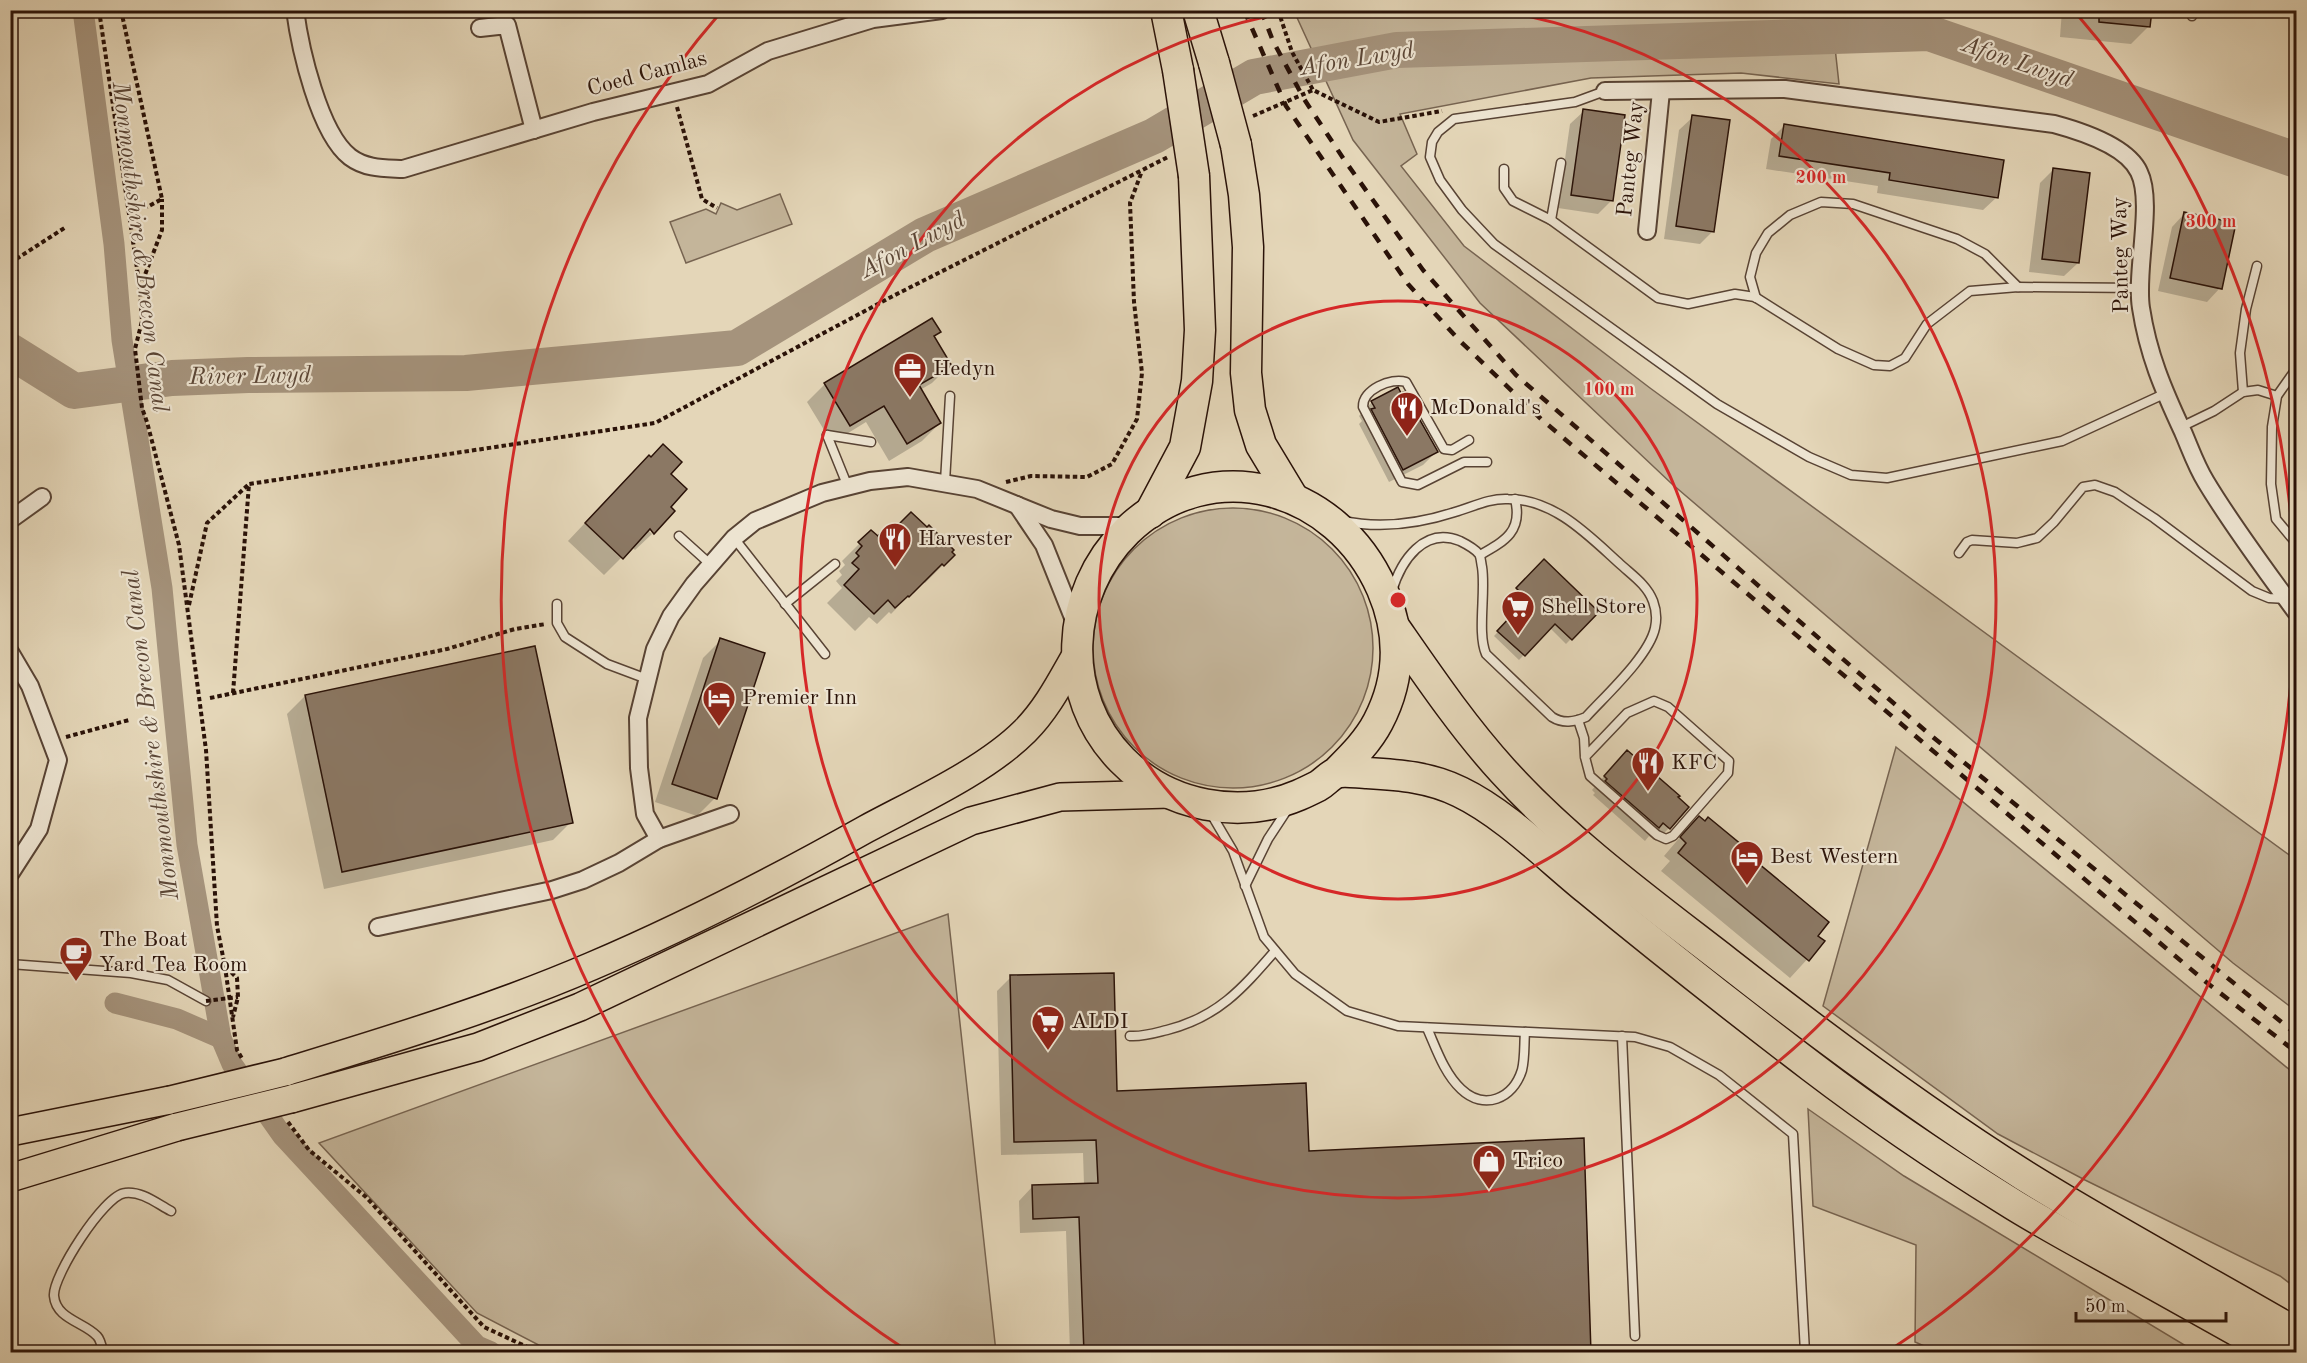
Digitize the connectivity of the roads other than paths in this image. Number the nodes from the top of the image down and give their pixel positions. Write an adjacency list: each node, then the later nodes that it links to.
1 (295, 10): 9 (street, Coed Camlas)
2 (942, 10): 9 (street, Coed Camlas)
3 (1166, 10): 34 (highway, bridge)
4 (1198, 10): 30 (highway, bridge)
5 (505, 18): 6 (street); 9 (street)
6 (480, 28)
7 (1605, 91): 8 (street, Panteg Way); 20 (lane)
8 (1660, 91): 13 (street, Panteg Way); 16 (street, Panteg Way)
9 (534, 130)
10 (1561, 163): 12 (lane)
11 (1504, 169): 12 (lane)
12 (1551, 220): 17 (lane)
13 (1647, 231)
14 (2258, 266): 19 (lane)
15 (2018, 288): 16 (lane); 17 (lane); 17 (lane)
16 (2140, 288): 20 (street, Panteg Way)
17 (1756, 298)
18 (2296, 369): 22 (lane)
19 (2243, 392): 22 (lane); 23 (lane)
20 (2164, 394): 23 (street, Panteg Way)
21 (950, 396): 27 (lane)
22 (2277, 396): 38 (lane)
23 (2181, 427): 46 (street, Panteg Way)
24 (1469, 440): 26 (lane)
25 (871, 442): 28 (lane)
26 (1487, 462)
27 (945, 482): 28 (street); 32 (street)
28 (848, 487): 37 (street)
29 (42, 497): 35 (street)
30 (1293, 498): 33 (highway); 34 (highway)
31 (1515, 499): 33 (lane); 40 (lane); 52 (lane)
32 (1017, 505): 34 (street); 48 (street)
33 (1328, 517): 47 (highway)
34 (1141, 519): 48 (highway)
35 (10, 520)
36 (679, 536): 41 (lane)
37 (734, 538): 41 (street); 45 (lane)
38 (2296, 543)
39 (1959, 553): 46 (lane)
40 (1480, 555): 47 (lane); 52 (lane)
41 (710, 564): 51 (street)
42 (835, 564): 45 (lane)
43 (2296, 584): 46 (lane)
44 (557, 604): 51 (lane)
45 (785, 604): 50 (lane)
46 (2292, 606)
47 (1392, 616): 54 (highway); 77 (highway)
48 (1077, 641): 55 (highway); 71 (main road, bridge)
49 (10, 652): 60 (street)
50 (825, 654)
51 (646, 679): 59 (street)
52 (1578, 720): 53 (lane)
53 (1585, 757): 53 (lane)
54 (1338, 771): 56 (highway); 81 (highway)
55 (1170, 794): 57 (highway); 72 (main road, bridge)
56 (1296, 796): 57 (highway); 61 (lane)
57 (1207, 806): 61 (lane)
58 (730, 814): 59 (street)
59 (659, 839): 62 (street)
60 (10, 874)
61 (1245, 886): 63 (lane)
62 (378, 927)
63 (1275, 951): 66 (lane); 68 (lane)
64 (10, 964): 65 (lane)
65 (206, 1001)
66 (1427, 1028): 67 (lane); 67 (lane)
67 (1525, 1032): 69 (lane)
68 (1130, 1035)
69 (1622, 1036): 78 (lane); 80 (lane)
70 (10, 1120): 71 (main road)
71 (65, 1121): 73 (main road)
72 (177, 1127): 74 (main road); 75 (main road)
73 (10, 1132)
74 (10, 1162)
75 (10, 1178)
76 (171, 1211): 79 (lane)
77 (2296, 1333)
78 (1635, 1336)
79 (104, 1353)
80 (1805, 1353)
81 (2275, 1353)

